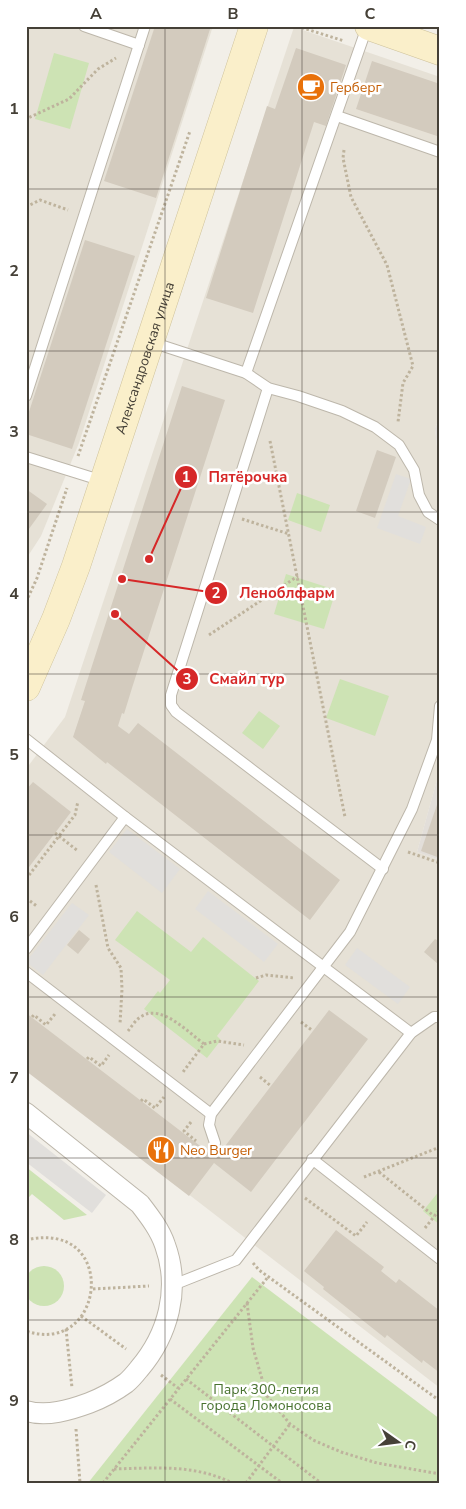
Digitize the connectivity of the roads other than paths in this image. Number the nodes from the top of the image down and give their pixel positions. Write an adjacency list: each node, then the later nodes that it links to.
1 (84, 26): 5 (lane)
2 (145, 26): 5 (lane)
3 (254, 26): 9 (main road, Александровская улица)
4 (368, 26): 6 (main road); 7 (lane)
5 (139, 45): 12 (lane)
6 (440, 51)
7 (336, 116): 8 (lane); 10 (lane)
8 (440, 152)
9 (150, 342): 10 (lane); 14 (main road, Александровская улица)
10 (246, 373): 11 (lane)
11 (268, 388): 15 (lane); 20 (lane)
12 (26, 396)
13 (26, 457): 14 (lane)
14 (103, 481): 16 (main road, Александровская улица)
15 (440, 520)
16 (26, 687)
17 (440, 706): 20 (lane)
18 (26, 739): 19 (lane)
19 (125, 817): 21 (lane); 22 (lane)
20 (383, 869): 22 (lane)
21 (26, 949)
22 (323, 967): 26 (lane); 28 (lane)
23 (26, 972): 28 (lane)
24 (440, 1008): 25 (lane)
25 (437, 1017): 26 (lane)
26 (411, 1033): 30 (lane)
27 (26, 1113): 32 (street)
28 (211, 1114): 29 (lane)
29 (215, 1143)
30 (312, 1159): 31 (lane); 32 (lane)
31 (440, 1259)
32 (172, 1285): 33 (street)
33 (26, 1411)

